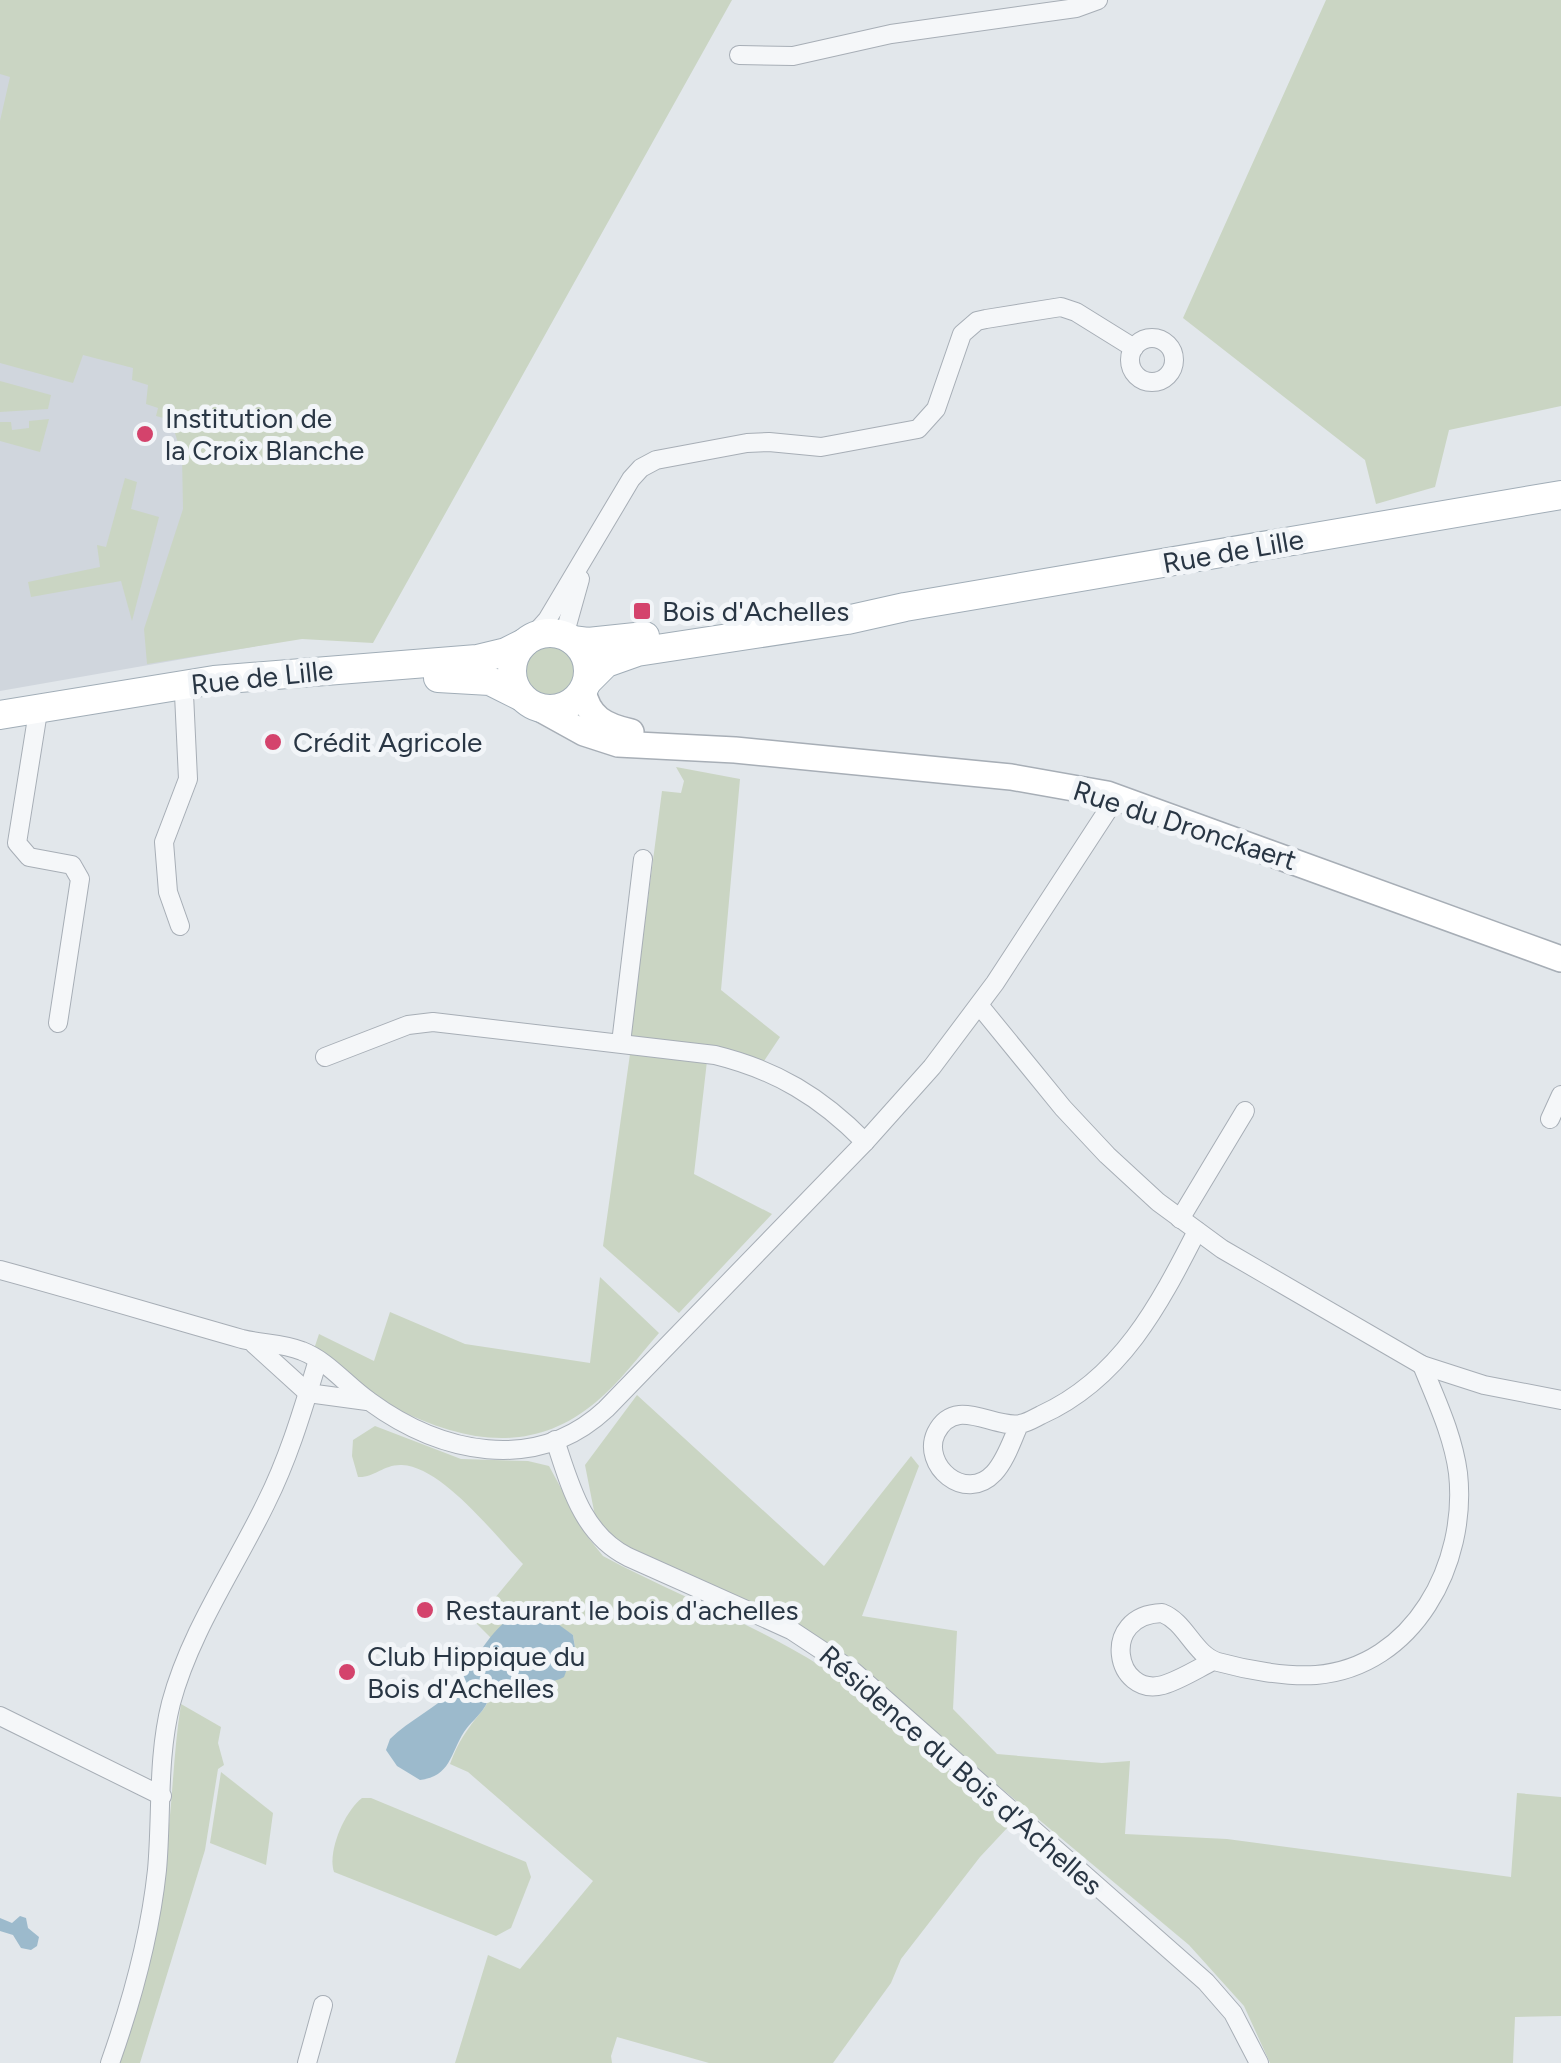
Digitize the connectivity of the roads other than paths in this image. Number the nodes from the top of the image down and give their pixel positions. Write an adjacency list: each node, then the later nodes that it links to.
1 (1098, 0): 2 (street)
2 (739, 55)
3 (1134, 348): 5 (street)
4 (1561, 495): 6 (main road, Rue de Lille)
5 (599, 532): 7 (street); 8 (street)
6 (905, 607): 7 (main road, Rue de Lille); 9 (main road, Rue de Lille)
7 (568, 638): 8 (main road); 9 (main road)
8 (527, 641): 11 (main road); 12 (main road, Rue de Lille)
9 (585, 686): 11 (main road); 15 (main road, Rue du Dronckaert)
10 (184, 694): 11 (main road, Rue de Lille); 13 (main road, Rue de Lille); 18 (street)
11 (530, 702): 15 (main road, Rue du Dronckaert)
12 (0, 715)
13 (38, 718): 14 (main road, Rue de Lille); 21 (street)
14 (0, 724)
15 (735, 750): 16 (main road, Rue du Dronckaert)
16 (1117, 796): 19 (main road, Rue du Dronckaert); 20 (street)
17 (643, 859): 22 (street)
18 (180, 926)
19 (1561, 959)
20 (980, 1005): 27 (street); 28 (street)
21 (58, 1023)
22 (621, 1043): 23 (street); 27 (street)
23 (326, 1057)
24 (1561, 1095): 26 (street)
25 (1245, 1111): 28 (street)
26 (1550, 1119)
27 (866, 1142): 38 (street)
28 (1180, 1218): 29 (street)
29 (1198, 1232): 33 (street); 37 (street)
30 (0, 1270): 31 (street)
31 (246, 1340): 32 (street); 34 (street)
32 (318, 1360): 34 (street); 36 (street)
33 (1422, 1365): 35 (street); 39 (street)
34 (308, 1393): 36 (street); 41 (street)
35 (1561, 1400)
36 (372, 1404): 38 (street)
37 (1019, 1425): 37 (street)
38 (554, 1440): 45 (street, Résidence du Bois d'Achelles)
39 (1213, 1661): 39 (street)
40 (0, 1716): 41 (street)
41 (162, 1796): 43 (street)
42 (323, 2004): 44 (street)
43 (110, 2063)
44 (307, 2063)
45 (1260, 2063)

